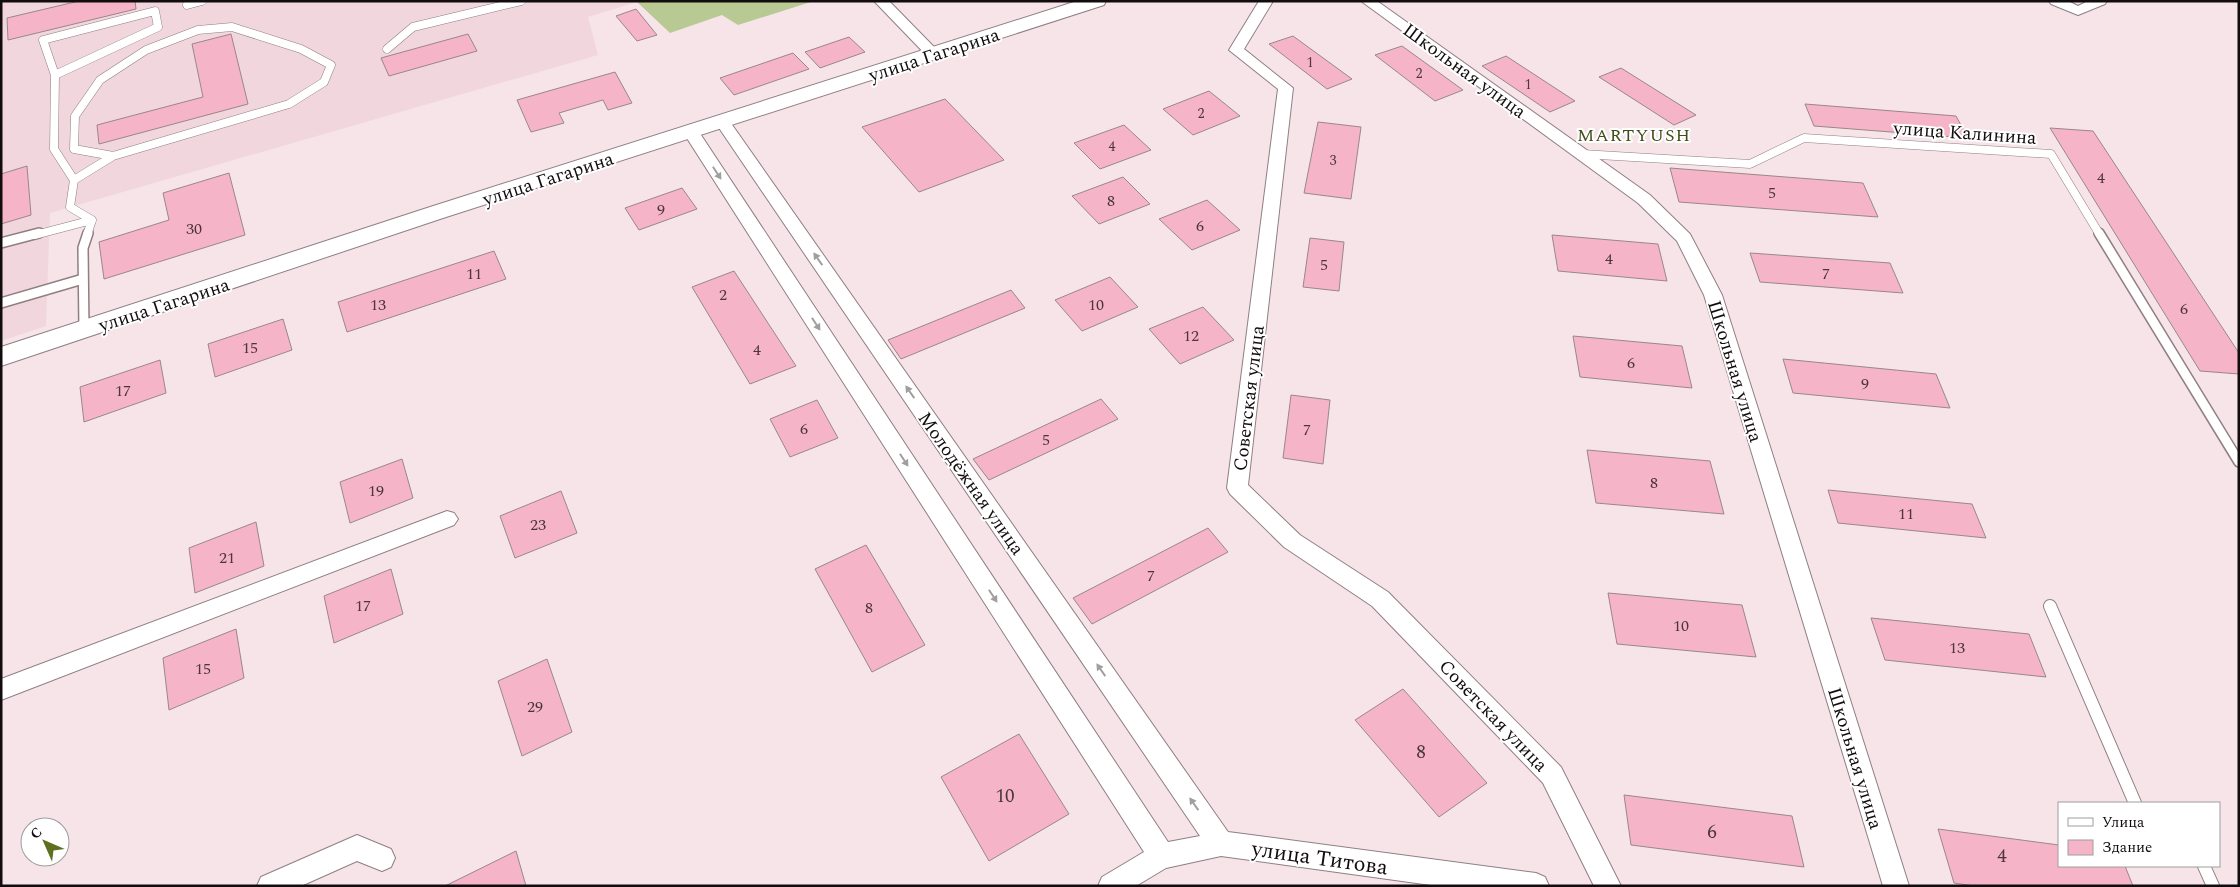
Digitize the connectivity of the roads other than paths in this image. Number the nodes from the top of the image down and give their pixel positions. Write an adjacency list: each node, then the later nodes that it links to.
1 (202, 1): 9 (lane)
2 (521, 1): 10 (lane)
3 (881, 1): 11 (street)
4 (1097, 1): 11 (main road, улица Гагарина)
5 (1266, 1): 36 (street, Советская улица)
6 (1368, 1): 15 (street, Школьная улица)
7 (2056, 1): 8 (street)
8 (2100, 1)
9 (187, 5)
10 (387, 49)
11 (933, 54): 13 (main road, улица Гагарина)
12 (55, 75): 12 (lane); 17 (lane)
13 (724, 122): 14 (main road, улица Гагарина); 29 (street, Молодёжная улица, one-way to 13)
14 (691, 132): 22 (main road, улица Гагарина); 30 (street, one-way to 30)
15 (1582, 154): 24 (lane, улица Калинина); 37 (street, Школьная улица)
16 (113, 156): 16 (lane); 17 (lane)
17 (74, 180): 18 (lane)
18 (92, 220): 19 (lane); 20 (lane)
19 (1, 243)
20 (83, 279): 21 (lane); 22 (lane)
21 (1, 304)
22 (84, 330): 23 (main road, улица Гагарина)
23 (1, 357)
24 (2239, 462)
25 (447, 519): 27 (street)
26 (2050, 606): 28 (lane)
27 (1, 690)
28 (2135, 802)
29 (1221, 844): 30 (street, улица Титова); 35 (street, улица Титова)
30 (1162, 856): 34 (street, улица Титова)
31 (382, 858): 33 (street)
32 (2204, 867): 38 (lane)
33 (270, 886)
34 (1111, 886)
35 (1536, 886)
36 (1608, 886)
37 (1896, 886)
38 (2212, 886)

